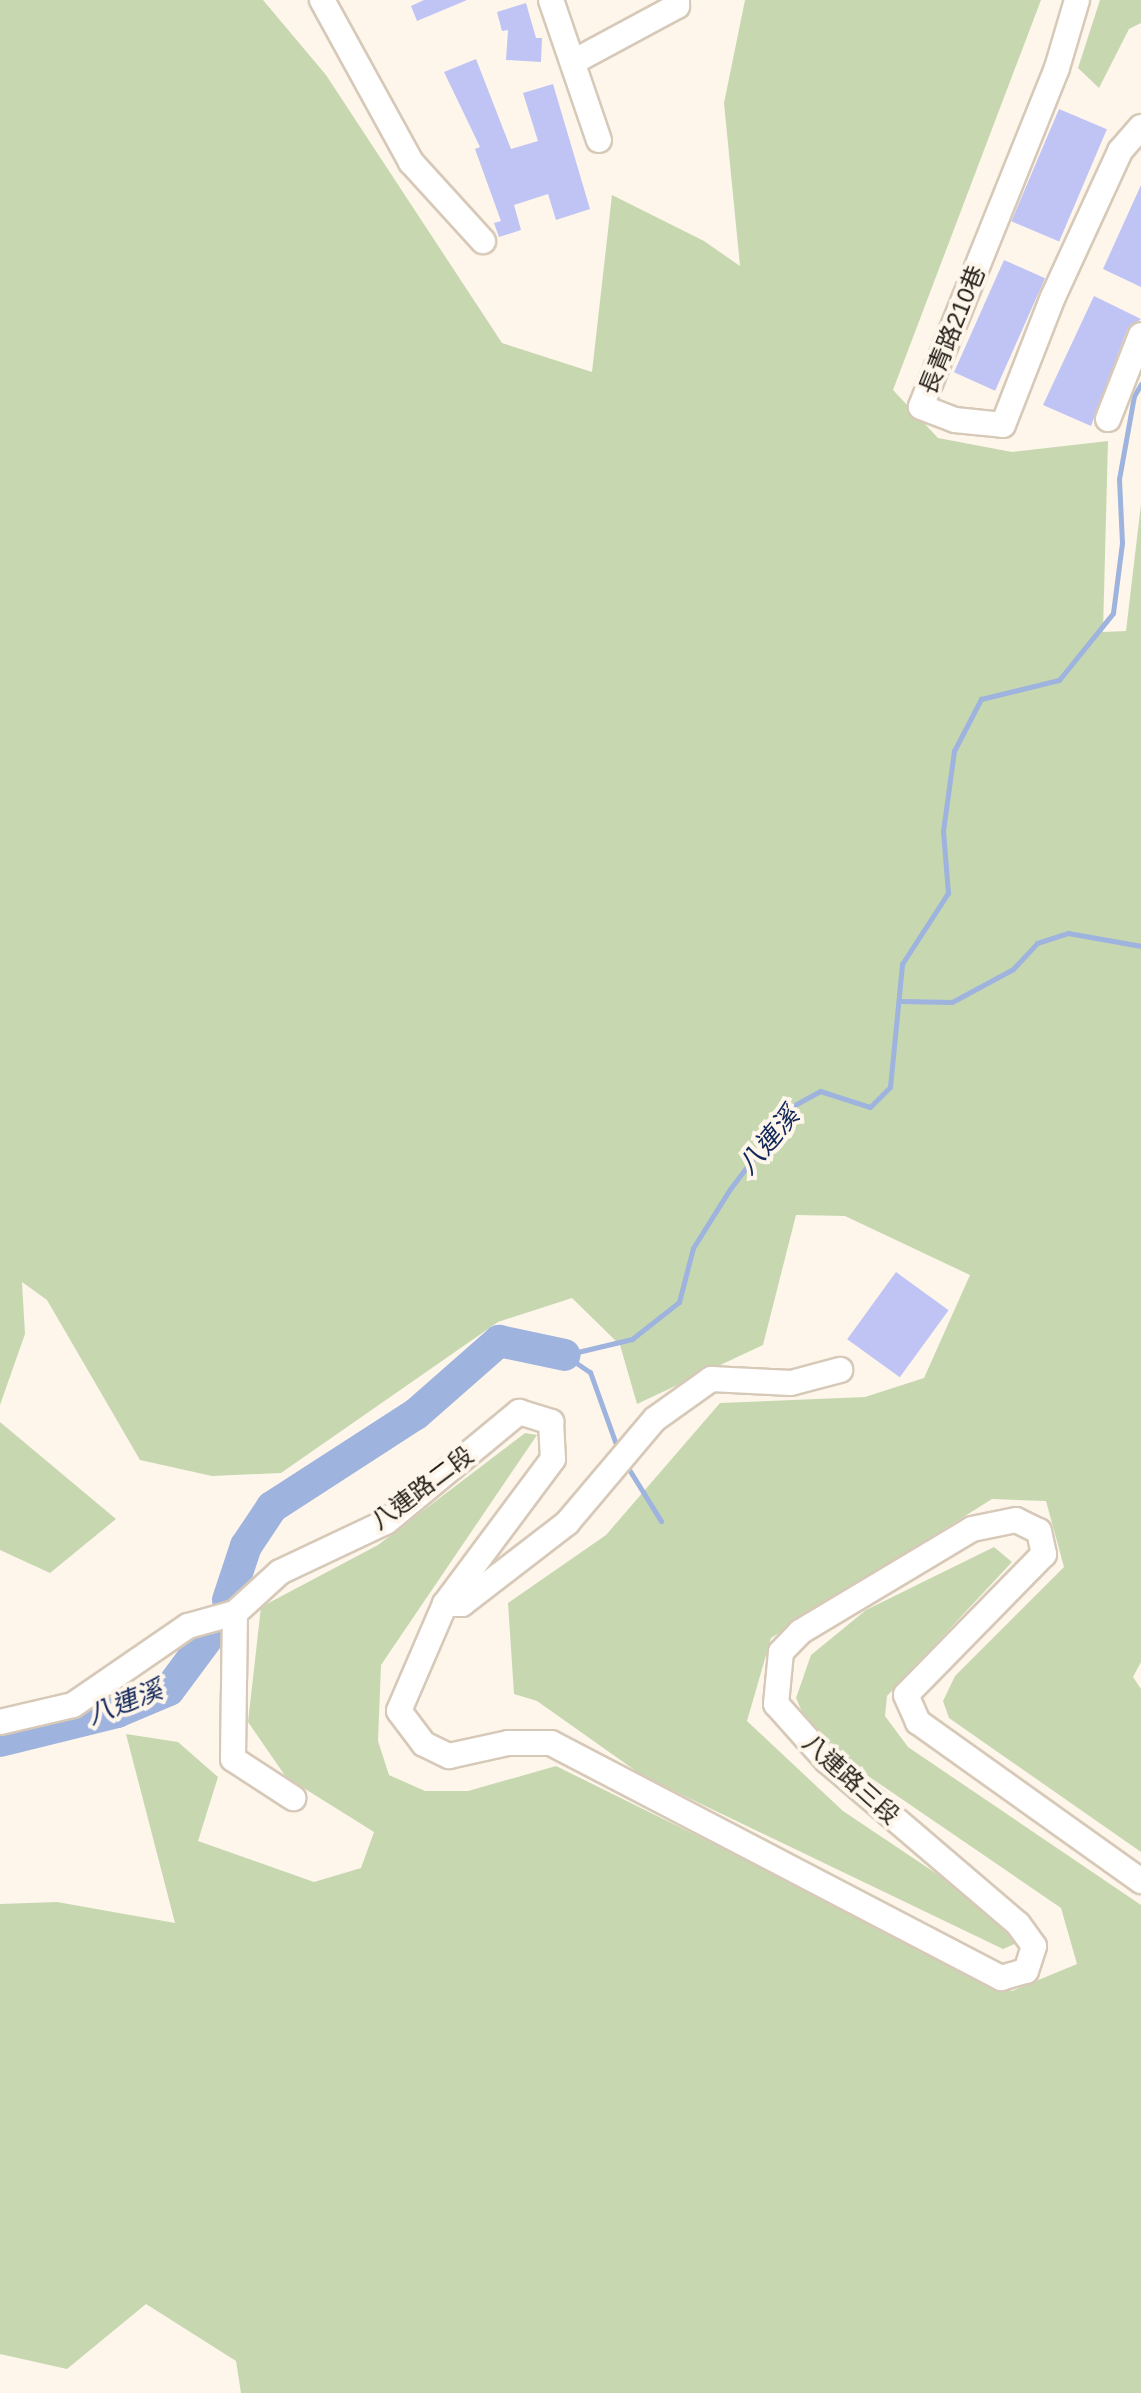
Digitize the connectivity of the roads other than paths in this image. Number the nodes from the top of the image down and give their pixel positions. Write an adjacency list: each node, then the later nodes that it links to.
1 (322, 0): 8 (street)
2 (551, 0): 5 (street)
3 (677, 0): 5 (street)
4 (1077, 0): 6 (street, 長青路210巷)
5 (575, 61): 7 (street)
6 (1141, 127)
7 (599, 140)
8 (483, 241)
9 (1141, 335): 10 (street)
10 (1108, 419)
11 (840, 1370): 12 (street)
12 (445, 1604): 13 (street, 八連路二段); 14 (street, 八連路二段)
13 (235, 1613): 15 (street, 八連路二段); 16 (street)
14 (399, 1711): 17 (street, 八連路三段)
15 (0, 1722)
16 (293, 1798)
17 (1141, 1881)

